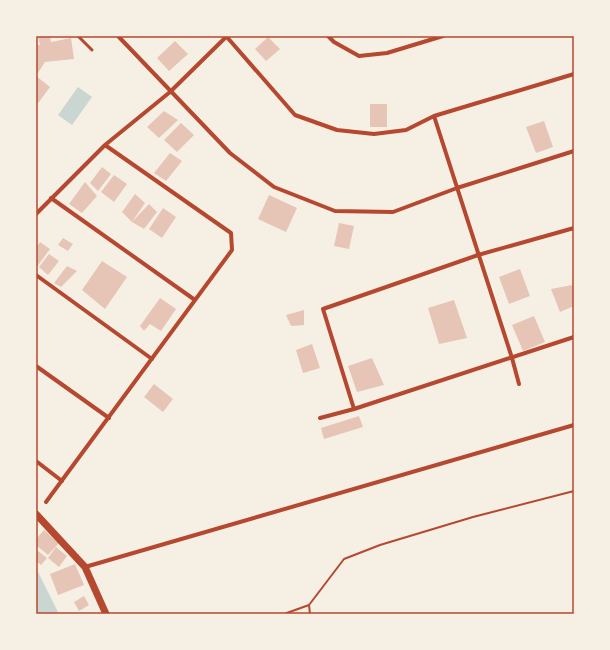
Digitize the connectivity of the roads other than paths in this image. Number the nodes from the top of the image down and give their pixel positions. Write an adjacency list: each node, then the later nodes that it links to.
1 (78, 36): 6 (lane)
2 (118, 36): 8 (street)
3 (226, 36): 8 (street); 9 (street)
4 (328, 36): 5 (street)
5 (444, 36)
6 (92, 50)
7 (574, 74): 9 (street)
8 (170, 92): 10 (street); 12 (street)
9 (434, 116): 12 (street)
10 (105, 145): 13 (street); 18 (street)
11 (574, 151): 12 (street)
12 (456, 188): 16 (street)
13 (51, 198): 14 (street); 18 (street)
14 (36, 214)
15 (574, 228): 16 (street)
16 (478, 255): 20 (street); 24 (street)
17 (36, 275): 21 (street)
18 (195, 300): 21 (street)
19 (574, 337): 20 (street)
20 (512, 358): 23 (street); 24 (street)
21 (152, 359): 25 (street)
22 (36, 366): 25 (street)
23 (519, 384)
24 (354, 409): 26 (street)
25 (109, 418): 29 (street)
26 (320, 418)
27 (574, 425): 32 (street)
28 (36, 461): 29 (street)
29 (62, 481): 30 (street)
30 (46, 502)
31 (36, 514): 32 (street)
32 (85, 567): 33 (street)
33 (106, 614)

